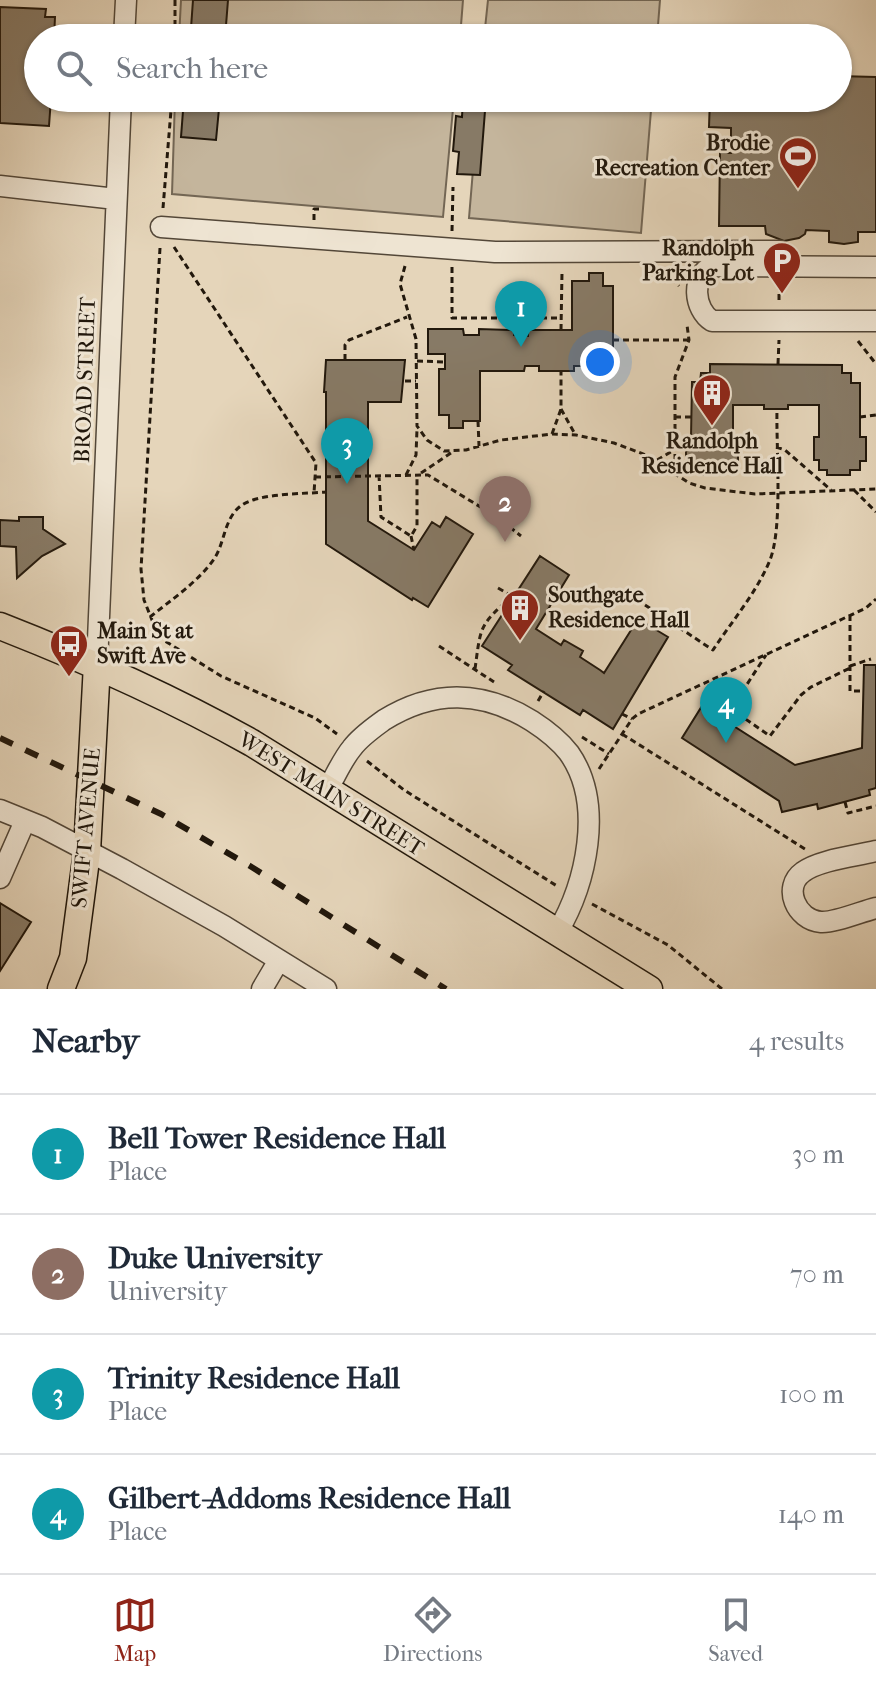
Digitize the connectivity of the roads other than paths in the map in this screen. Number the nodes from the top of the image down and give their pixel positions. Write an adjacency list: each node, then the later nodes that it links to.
1 (126, 0): 2 (street)
2 (125, 24)
3 (120, 112): 5 (street, BROAD STREET)
4 (0, 186): 5 (street)
5 (116, 199): 11 (street, BROAD STREET)
6 (161, 227): 7 (street)
7 (780, 251)
8 (876, 267): 9 (street)
9 (876, 321)
10 (0, 626): 11 (main road, WEST MAIN STREET)
11 (97, 664): 12 (main road, WEST MAIN STREET); 16 (main road, SWIFT AVENUE)
12 (327, 790): 19 (main road, WEST MAIN STREET); 19 (street)
13 (0, 810): 14 (street)
14 (25, 821): 16 (street); 17 (street)
15 (876, 851): 18 (street)
16 (87, 852): 20 (street); 21 (main road, SWIFT AVENUE)
17 (0, 878)
18 (876, 908)
19 (557, 933): 24 (main road, WEST MAIN STREET)
20 (279, 960): 22 (street); 23 (street)
21 (61, 989)
22 (262, 989)
23 (326, 989)
24 (649, 989)

